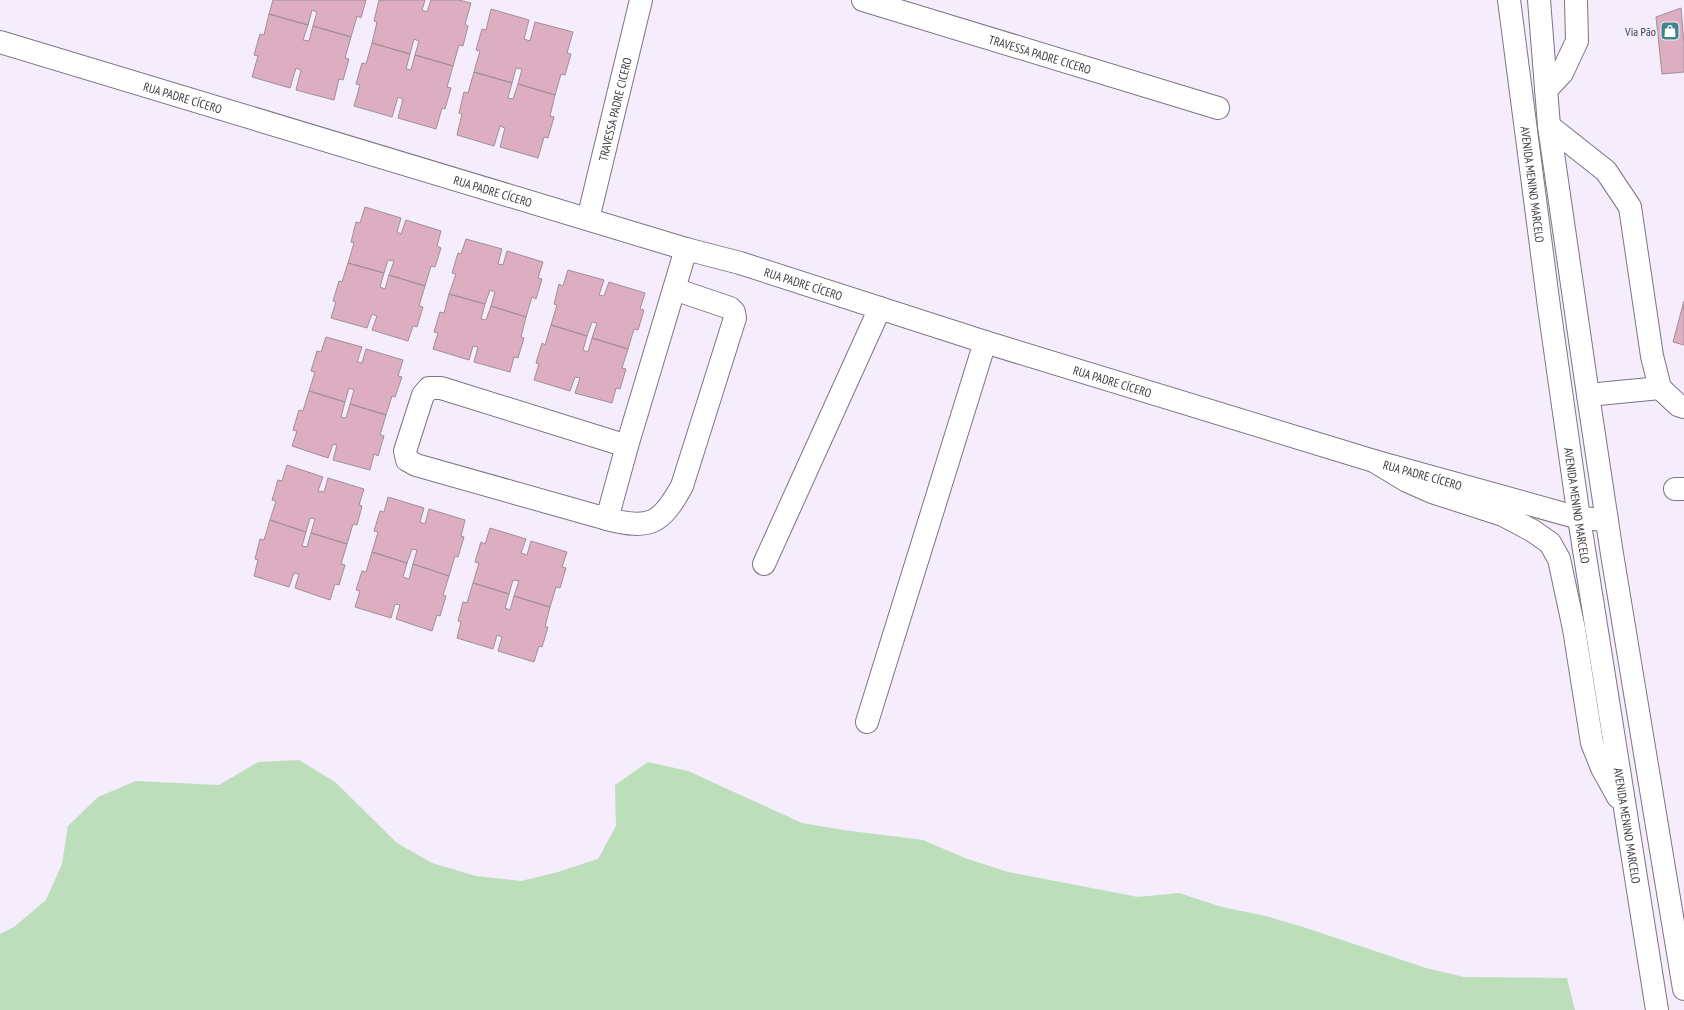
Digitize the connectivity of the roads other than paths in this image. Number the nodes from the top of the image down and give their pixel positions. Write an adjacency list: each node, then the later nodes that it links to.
1 (641, 0): 10 (street, TRAVESSA PADRE CICERO)
2 (863, 0): 8 (street, TRAVESSA PADRE CICERO)
3 (1509, 0): 20 (street, AVENIDA MENINO MARCELO)
4 (1539, 0): 7 (street, AVENIDA MENINO MARCELO)
5 (1576, 0): 7 (street)
6 (0, 42): 10 (street, RUA PADRE CÍCERO)
7 (1546, 90): 9 (street, AVENIDA MENINO MARCELO)
8 (1218, 108)
9 (1549, 126): 15 (street); 16 (street, AVENIDA MENINO MARCELO)
10 (588, 219): 11 (street, RUA PADRE CÍCERO)
11 (686, 249): 12 (street); 13 (street, RUA PADRE CÍCERO)
12 (674, 289): 18 (street); 21 (street)
13 (880, 308): 14 (street, RUA PADRE CÍCERO); 23 (street)
14 (985, 342): 19 (street, RUA PADRE CÍCERO); 24 (street)
15 (1660, 388): 16 (street); 17 (street)
16 (1588, 395): 22 (street, AVENIDA MENINO MARCELO)
17 (1684, 406)
18 (627, 446): 21 (street); 21 (street)
19 (1374, 461): 20 (street, RUA PADRE CÍCERO); 25 (street)
20 (1579, 518): 22 (street, RUA PADRE CÍCERO); 25 (street, AVENIDA MENINO MARCELO)
21 (607, 519)
22 (1607, 520): 26 (street, AVENIDA MENINO MARCELO)
23 (764, 564)
24 (867, 722)
25 (1625, 810): 27 (street, AVENIDA MENINO MARCELO)
26 (1684, 989)
27 (1657, 1010)

